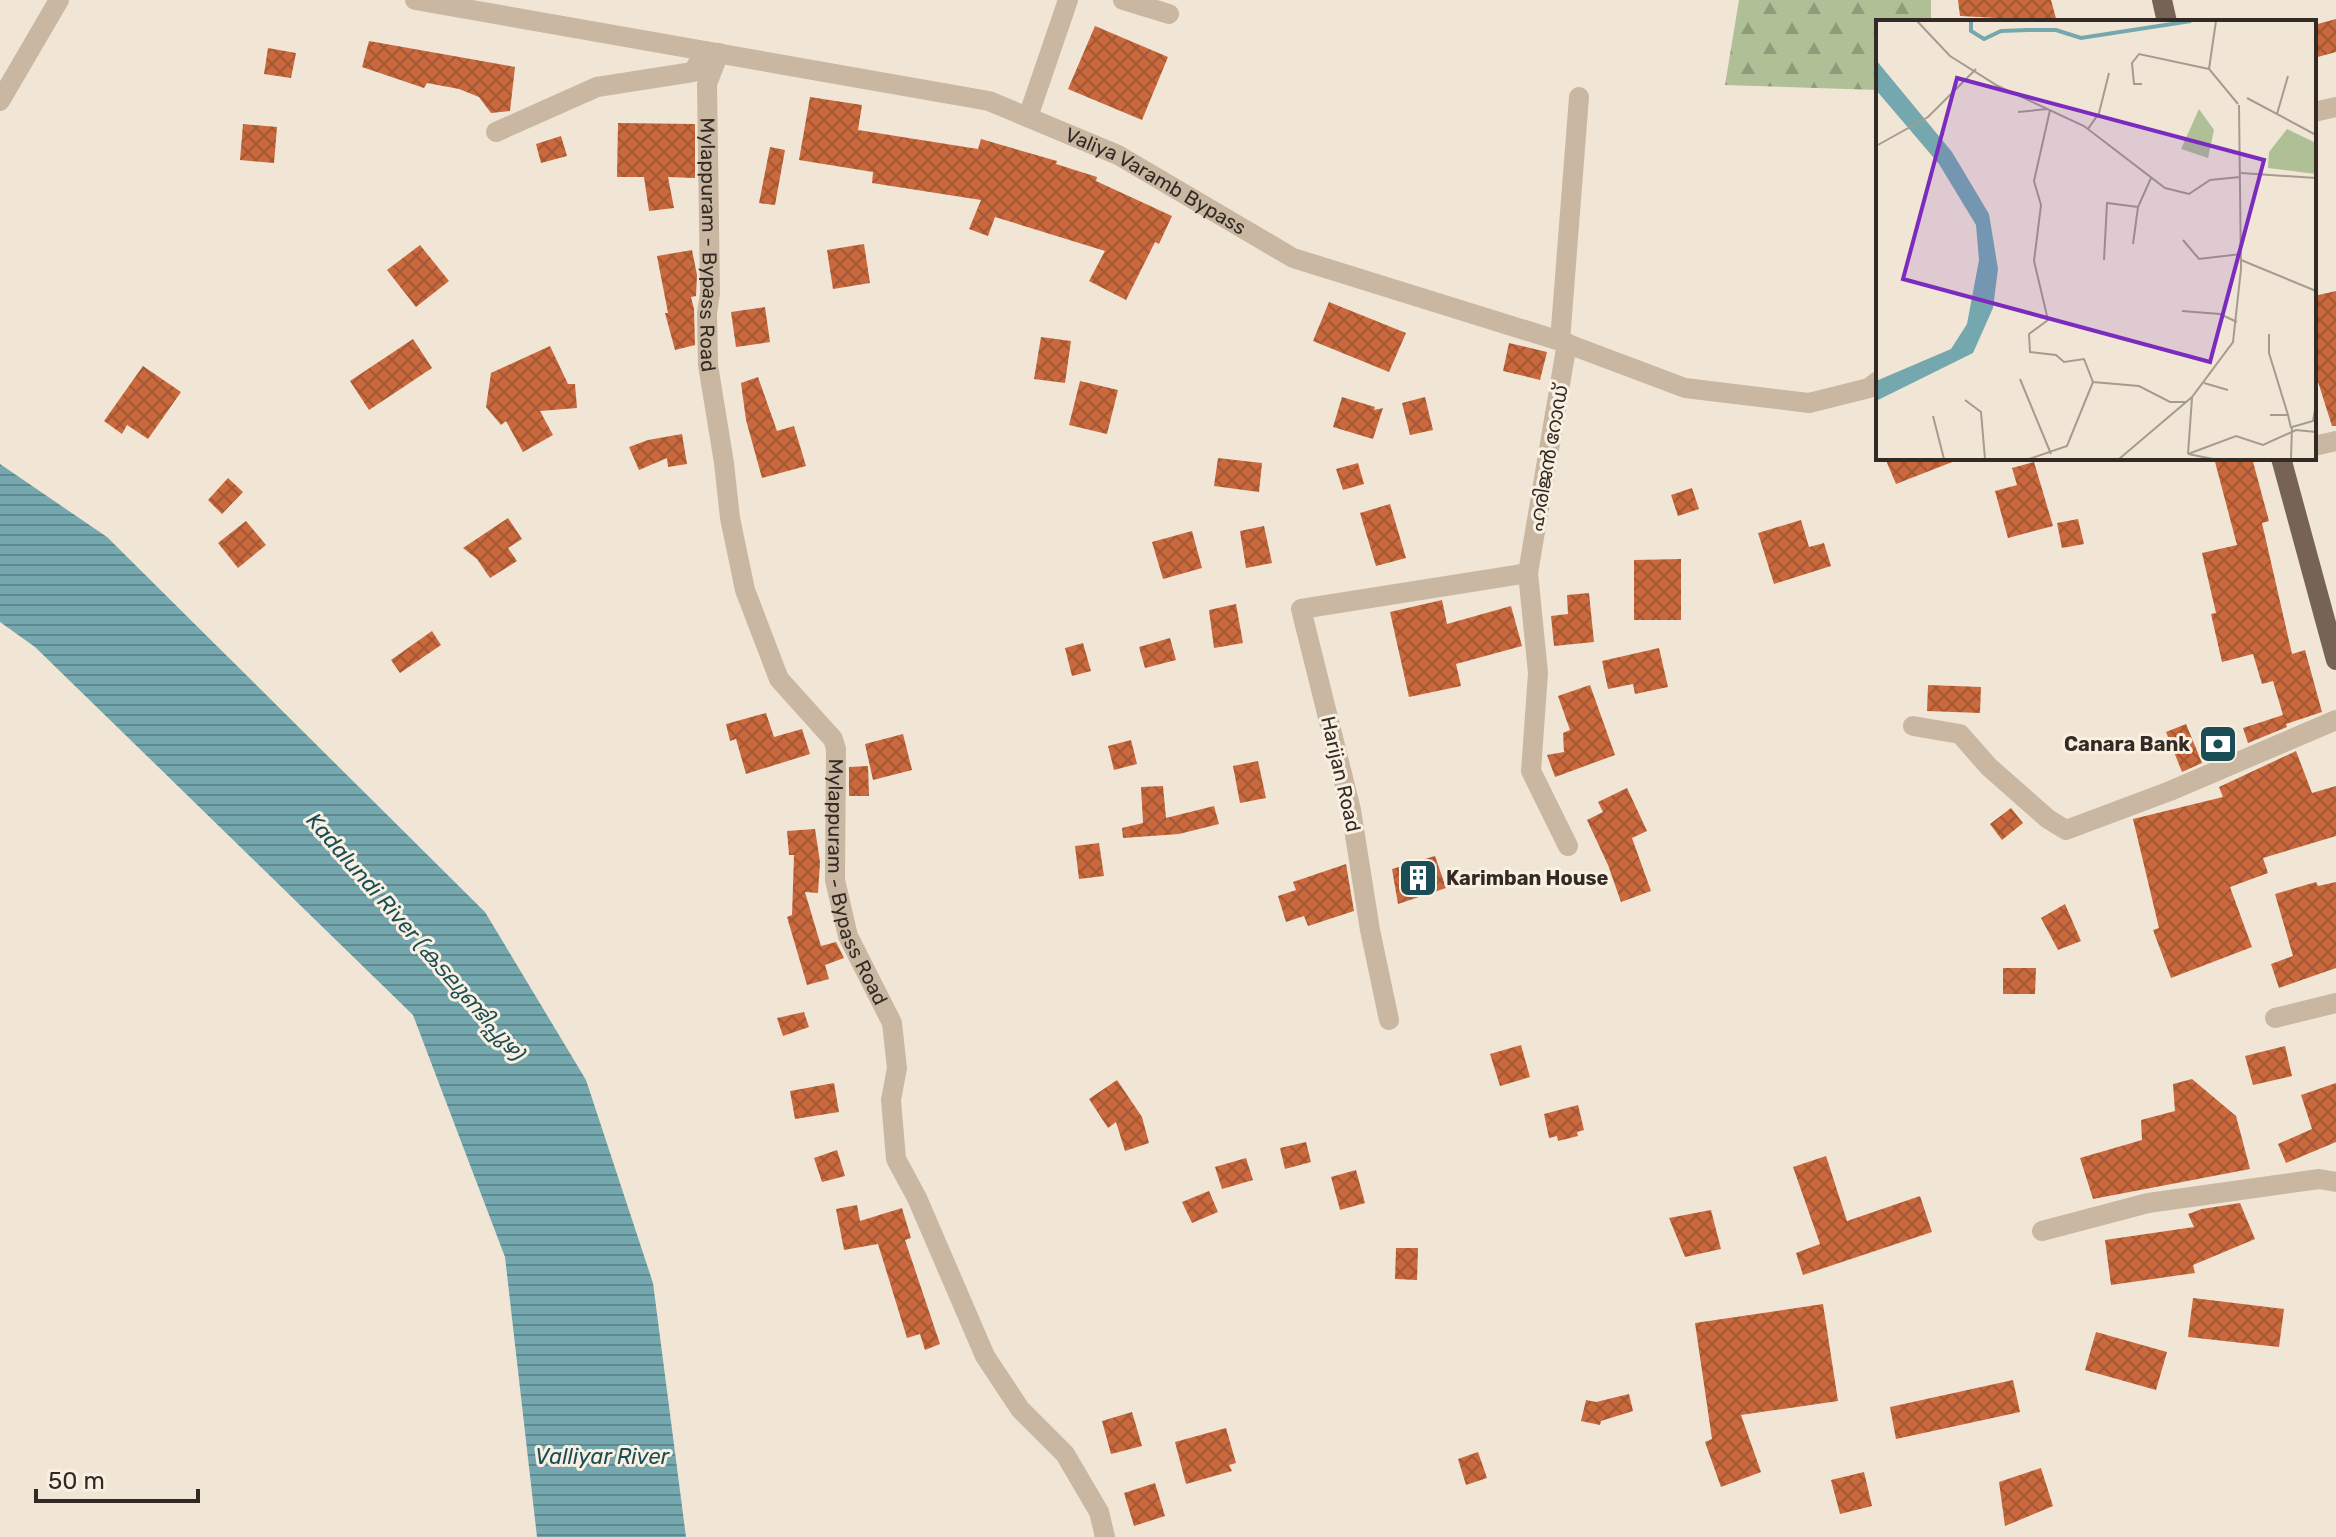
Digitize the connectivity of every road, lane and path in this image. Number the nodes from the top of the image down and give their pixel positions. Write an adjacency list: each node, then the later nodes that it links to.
1 (59, 0): 10 (street)
2 (415, 0): 8 (street, Valiya Varamb Bypass)
3 (1068, 0): 13 (street)
4 (1123, 0): 6 (street)
5 (2162, 0): 7 (main road)
6 (1169, 14)
7 (2167, 20)
8 (712, 52): 13 (street, Valiya Varamb Bypass); 14 (street); 30 (street, Mylappuram - Bypass Road)
9 (1579, 97): 15 (street, ഹരിജൻ റോഡ്)
10 (0, 101)
11 (2336, 107): 12 (street)
12 (2316, 112)
13 (1028, 117): 15 (street, Valiya Varamb Bypass)
14 (496, 132)
15 (1564, 342): 16 (street, Valiya Varamb Bypass); 20 (street, ഹരിജൻ റോഡ്)
16 (1876, 383)
17 (2336, 441): 18 (street)
18 (2316, 446)
19 (2282, 460): 21 (main road)
20 (1528, 573): 24 (street, ഹരിജൻ റോഡ്); 27 (street, Harijan Road)
21 (2336, 660)
22 (2336, 720): 23 (street)
23 (1913, 726)
24 (1568, 846)
25 (2336, 1003): 26 (street)
26 (2275, 1018)
27 (1389, 1020)
28 (2336, 1182): 29 (street)
29 (2042, 1231)
30 (1105, 1537)

